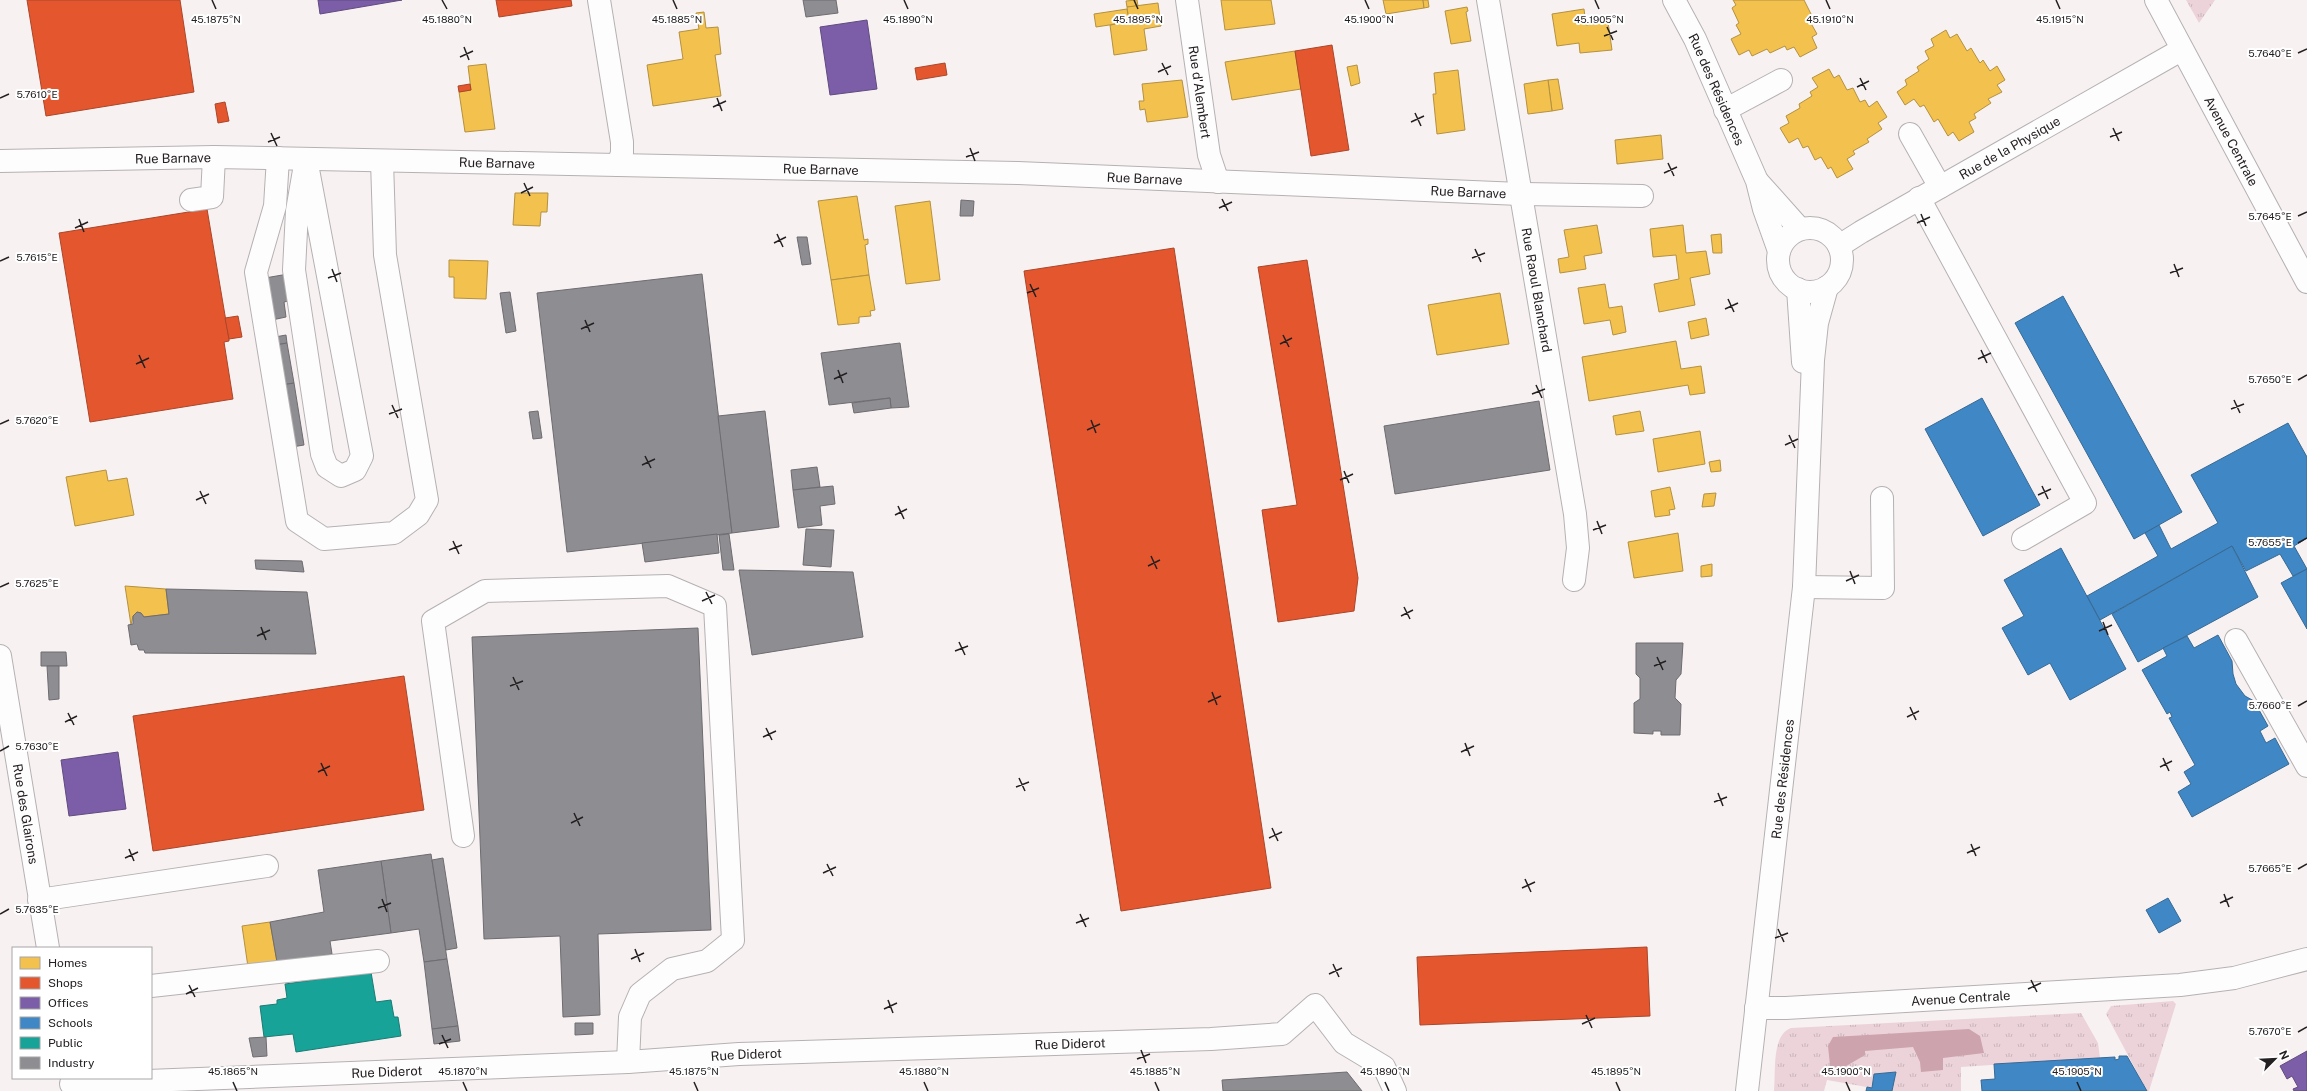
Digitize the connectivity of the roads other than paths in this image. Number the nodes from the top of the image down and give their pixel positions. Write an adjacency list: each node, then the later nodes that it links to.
1 (600, 0): 15 (street)
2 (1187, 0): 17 (street, Rue d'Alembert)
3 (1488, 0): 19 (street, Rue Raoul Blanchard)
4 (1674, 0): 8 (street, Rue des Résidences)
5 (2156, 0): 6 (street, Avenue Centrale)
6 (2181, 50): 18 (street, Rue de la Physique); 26 (street, Avenue Centrale)
7 (1781, 80): 8 (street)
8 (1725, 110): 16 (street, Rue des Résidences)
9 (1910, 134): 18 (street)
10 (214, 157): 11 (street, Rue Barnave); 13 (street, Rue Barnave); 22 (street)
11 (278, 158): 12 (street, Rue Barnave); 14 (street)
12 (306, 159): 12 (street); 14 (street, Rue Barnave)
13 (0, 161)
14 (382, 161): 15 (street, Rue Barnave)
15 (618, 166): 17 (street, Rue Barnave)
16 (1757, 181): 23 (street, Rue des Résidences); 25 (street, Rue des Résidences)
17 (1218, 182): 19 (street, Rue Barnave)
18 (1940, 187): 21 (street, Rue de la Physique)
19 (1520, 194): 20 (street, Rue Barnave); 32 (street, Rue Raoul Blanchard)
20 (1642, 196)
21 (1919, 198): 24 (street, Rue de la Physique); 31 (street)
22 (190, 200)
23 (1800, 229): 24 (street); 25 (street)
24 (1839, 246): 27 (street)
25 (1779, 251): 28 (street)
26 (2307, 282)
27 (1827, 287): 28 (street); 29 (street, Rue des Résidences)
28 (1798, 289): 29 (street, Rue des Résidences)
29 (1809, 467): 33 (street, Rue des Résidences)
30 (1882, 498): 33 (street)
31 (2023, 539)
32 (1574, 580)
33 (1804, 587): 44 (street, Rue des Résidences)
34 (2236, 640): 36 (street)
35 (0, 656): 39 (street, Rue des Glairons)
36 (2307, 766)
37 (463, 836): 45 (street)
38 (267, 866): 39 (street)
39 (39, 900): 40 (street, Rue des Glairons)
40 (48, 947)
41 (2307, 959): 44 (street, Avenue Centrale)
42 (378, 961): 43 (street)
43 (152, 986)
44 (1756, 1008): 48 (street, Rue des Résidences)
45 (628, 1062): 46 (street, Rue Diderot); 47 (street, Rue Diderot)
46 (71, 1084)
47 (1394, 1091)
48 (1747, 1091)

